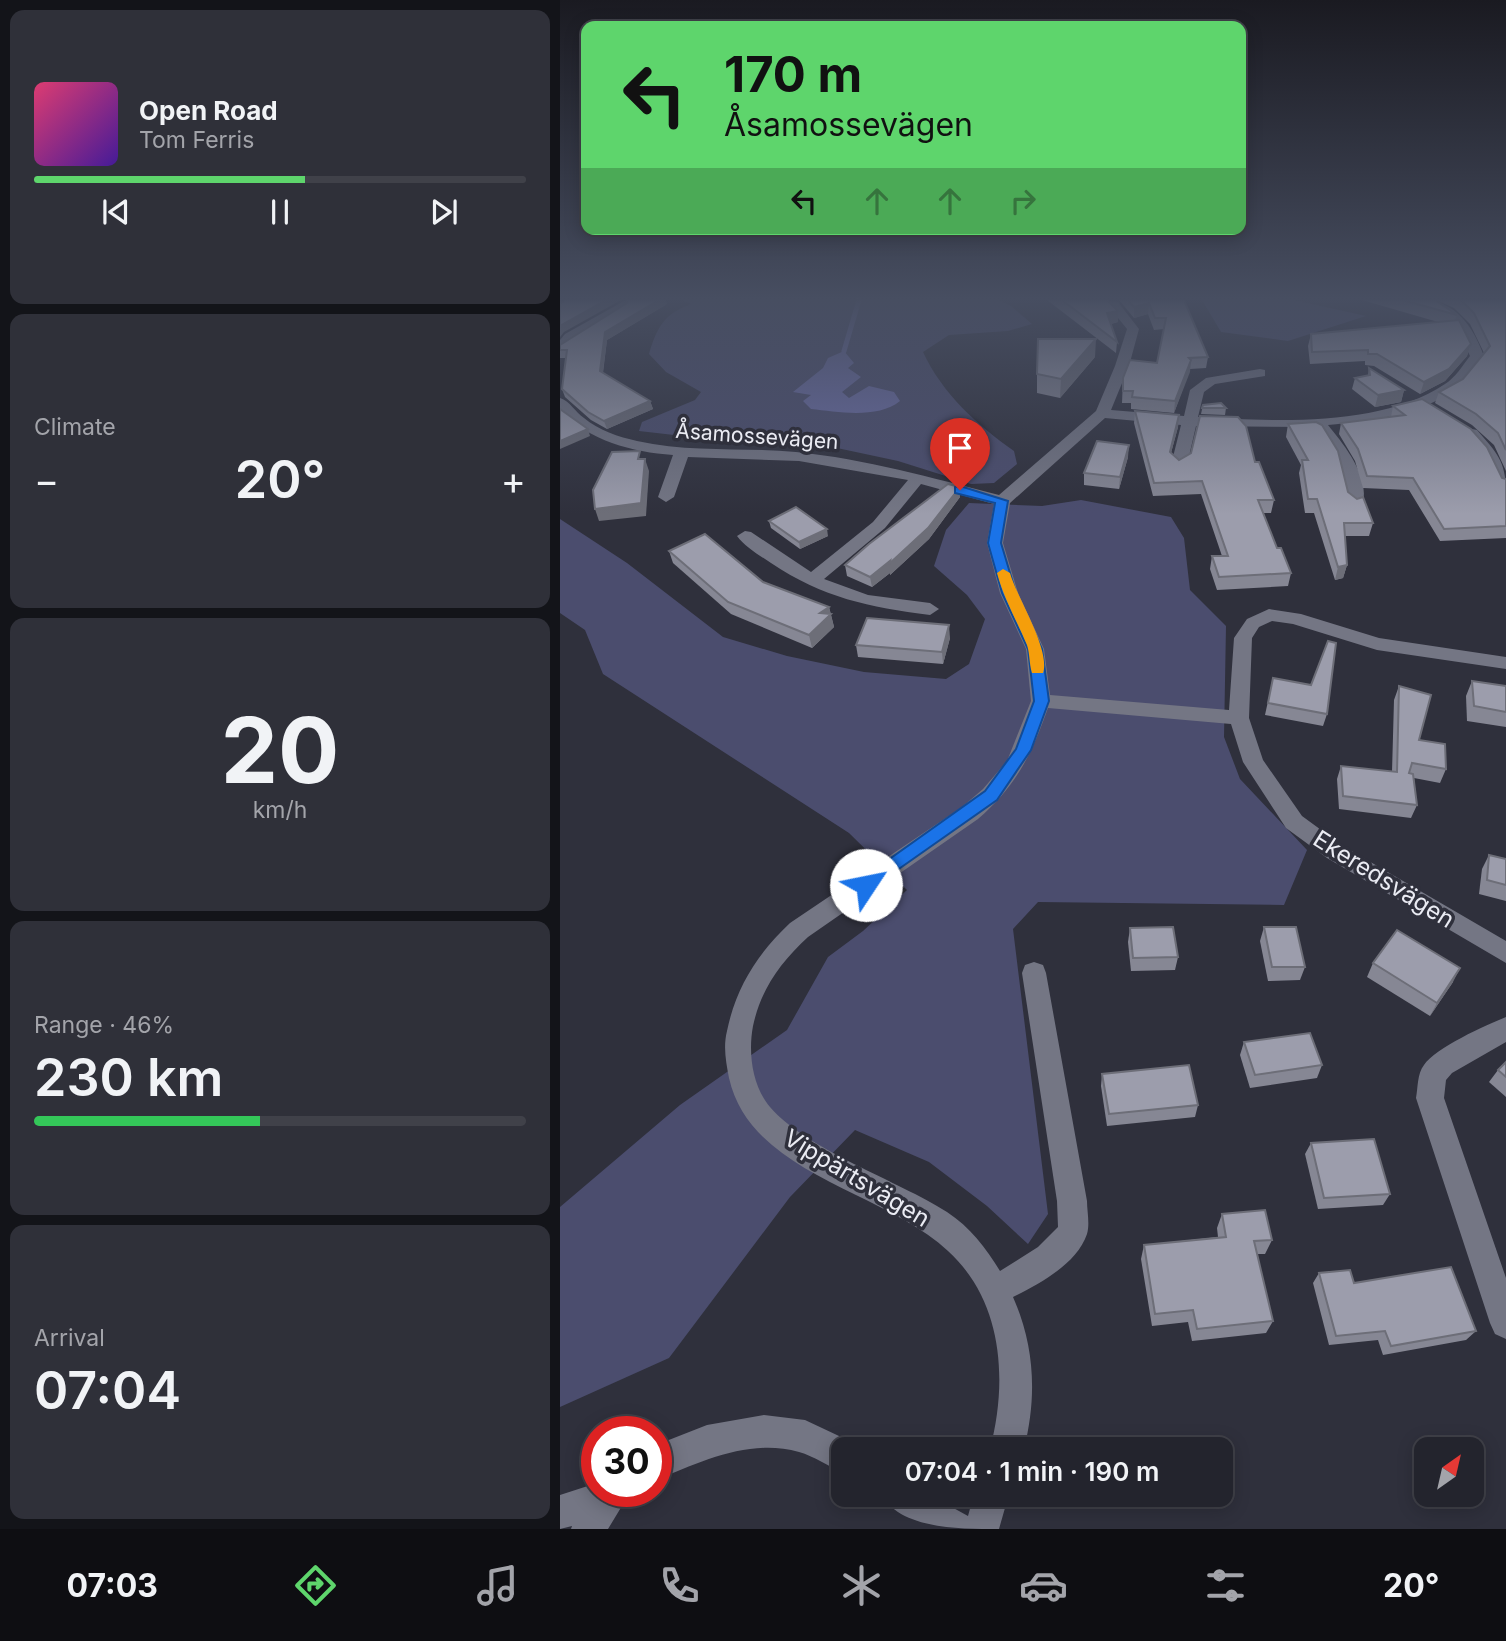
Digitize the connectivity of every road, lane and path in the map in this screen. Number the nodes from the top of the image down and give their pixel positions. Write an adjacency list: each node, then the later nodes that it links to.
1 (1120, 371): 7 (street)
2 (1468, 371): 5 (street)
3 (1260, 373): 9 (street)
4 (1399, 389): 5 (street)
5 (1419, 401): 8 (street); 10 (street)
6 (560, 402): 12 (street, Åsamossevägen)
7 (1102, 413): 9 (street); 17 (street)
8 (1441, 413)
9 (1188, 422): 10 (street); 13 (street)
10 (1319, 424): 18 (street)
11 (1459, 424): 15 (street)
12 (682, 452): 14 (street, Åsamossevägen); 16 (street)
13 (1179, 465)
14 (918, 479): 17 (street, Åsamossevägen); 20 (street)
15 (1506, 486)
16 (666, 498)
17 (1002, 501): 23 (street, Vippärtsvägen)
18 (1355, 505)
19 (745, 536): 20 (street)
20 (811, 581): 21 (street)
21 (930, 609)
22 (1506, 663): 24 (street, Ekeredsvägen)
23 (1041, 701): 24 (street); 28 (street, Vippärtsvägen)
24 (1239, 718): 25 (street, Ekeredsvägen)
25 (1506, 953)
26 (1034, 973): 28 (street)
27 (1506, 1029): 29 (street)
28 (994, 1290): 30 (street, Vippärtsvägen)
29 (1506, 1322)
30 (1011, 1437)
31 (831, 1450): 32 (street)
32 (672, 1455)
33 (581, 1505): 37 (street)
34 (602, 1507): 38 (street)
35 (916, 1507): 39 (street)
36 (988, 1507): 40 (street)
37 (560, 1513)
38 (589, 1529)
39 (956, 1529)
40 (981, 1529)

